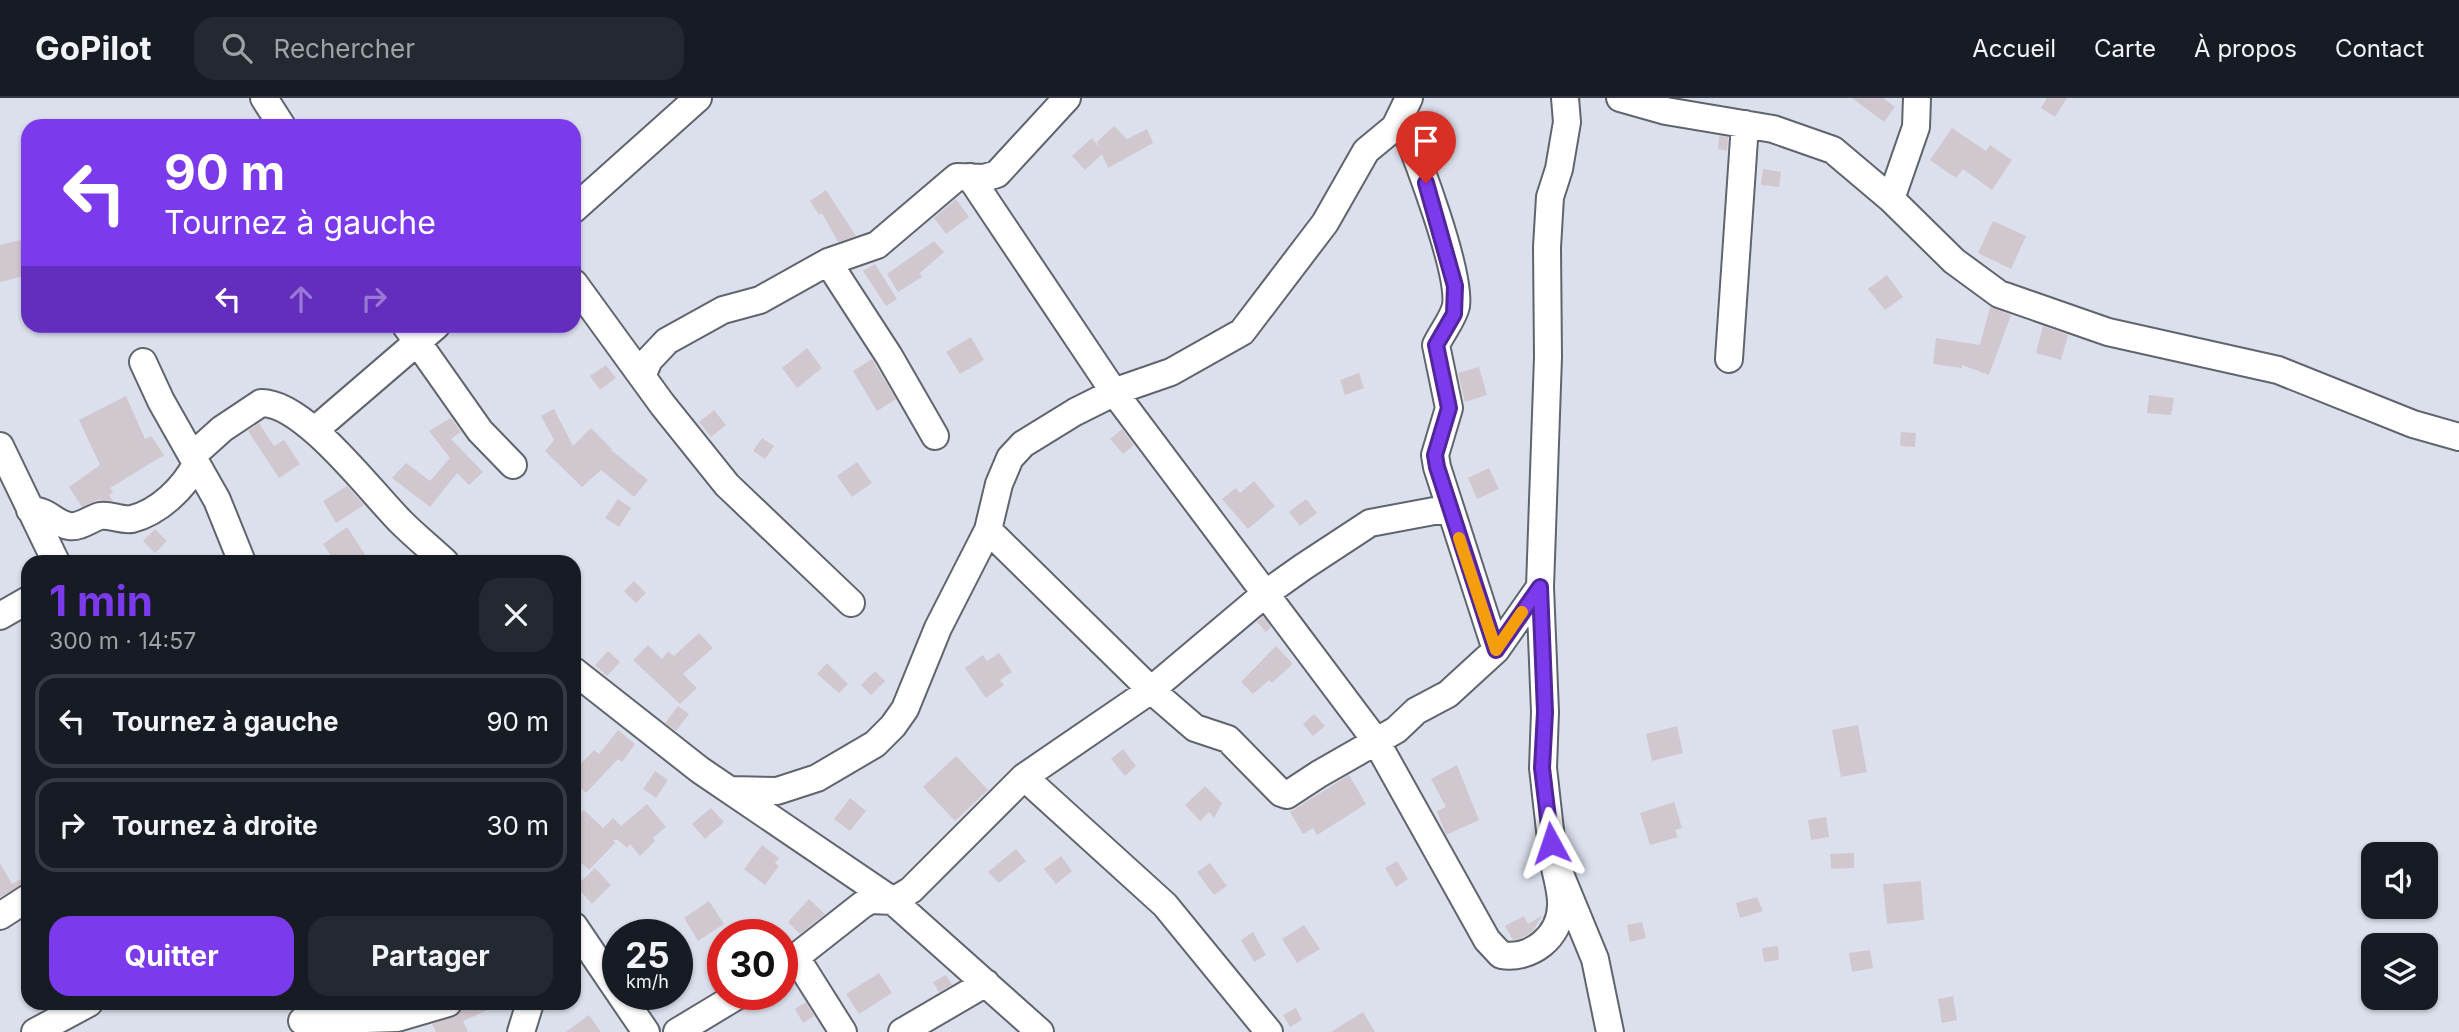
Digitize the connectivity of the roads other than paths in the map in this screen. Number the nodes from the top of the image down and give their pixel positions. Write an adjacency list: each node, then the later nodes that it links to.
1 (264, 98): 8 (street)
2 (698, 98): 12 (street)
3 (1067, 98): 10 (street)
4 (1565, 98): 33 (street)
5 (1620, 98): 9 (street)
6 (1917, 98): 11 (street)
7 (1405, 108): 20 (street); 28 (street)
8 (278, 119)
9 (1745, 124): 11 (street); 17 (street)
10 (970, 177): 13 (street); 20 (street)
11 (1891, 199): 23 (street)
12 (581, 203)
13 (828, 262): 19 (street); 22 (street)
14 (581, 292): 19 (street)
15 (417, 333): 21 (street)
16 (420, 333): 26 (street)
17 (1729, 359)
18 (143, 362): 25 (street)
19 (643, 374): 35 (street)
20 (1114, 392): 29 (street); 34 (street)
21 (315, 430): 25 (street); 32 (street)
22 (935, 436)
23 (2459, 437)
24 (0, 446): 27 (street)
25 (194, 460): 27 (street); 31 (street)
26 (513, 466)
27 (30, 510): 30 (street)
28 (1449, 511): 34 (street); 38 (street)
29 (988, 530): 40 (street); 43 (street)
30 (52, 555)
31 (239, 555)
32 (437, 555)
33 (1540, 587): 38 (street); 44 (street)
34 (1265, 594): 40 (street); 41 (street)
35 (851, 603)
36 (21, 604): 37 (street)
37 (0, 616)
38 (1496, 650): 41 (street)
39 (581, 676): 43 (street)
40 (1151, 690): 41 (street); 42 (street)
41 (1376, 741): 44 (street)
42 (1024, 777): 45 (street); 66 (street)
43 (730, 790): 45 (street)
44 (1553, 857): 67 (street)
45 (893, 901): 49 (street); 52 (street)
46 (21, 902): 47 (street)
47 (0, 916)
48 (581, 953): 51 (street)
49 (798, 957)
50 (798, 974): 63 (street)
51 (602, 975)
52 (986, 983): 64 (street); 65 (street)
53 (76, 1010): 59 (street)
54 (424, 1010): 58 (street)
55 (528, 1010): 60 (street)
56 (631, 1010): 61 (street)
57 (713, 1010): 62 (street)
58 (300, 1018)
59 (35, 1032)
60 (521, 1032)
61 (646, 1032)
62 (677, 1032)
63 (843, 1032)
64 (902, 1032)
65 (1040, 1032)
66 (1269, 1032)
67 (1610, 1032)

